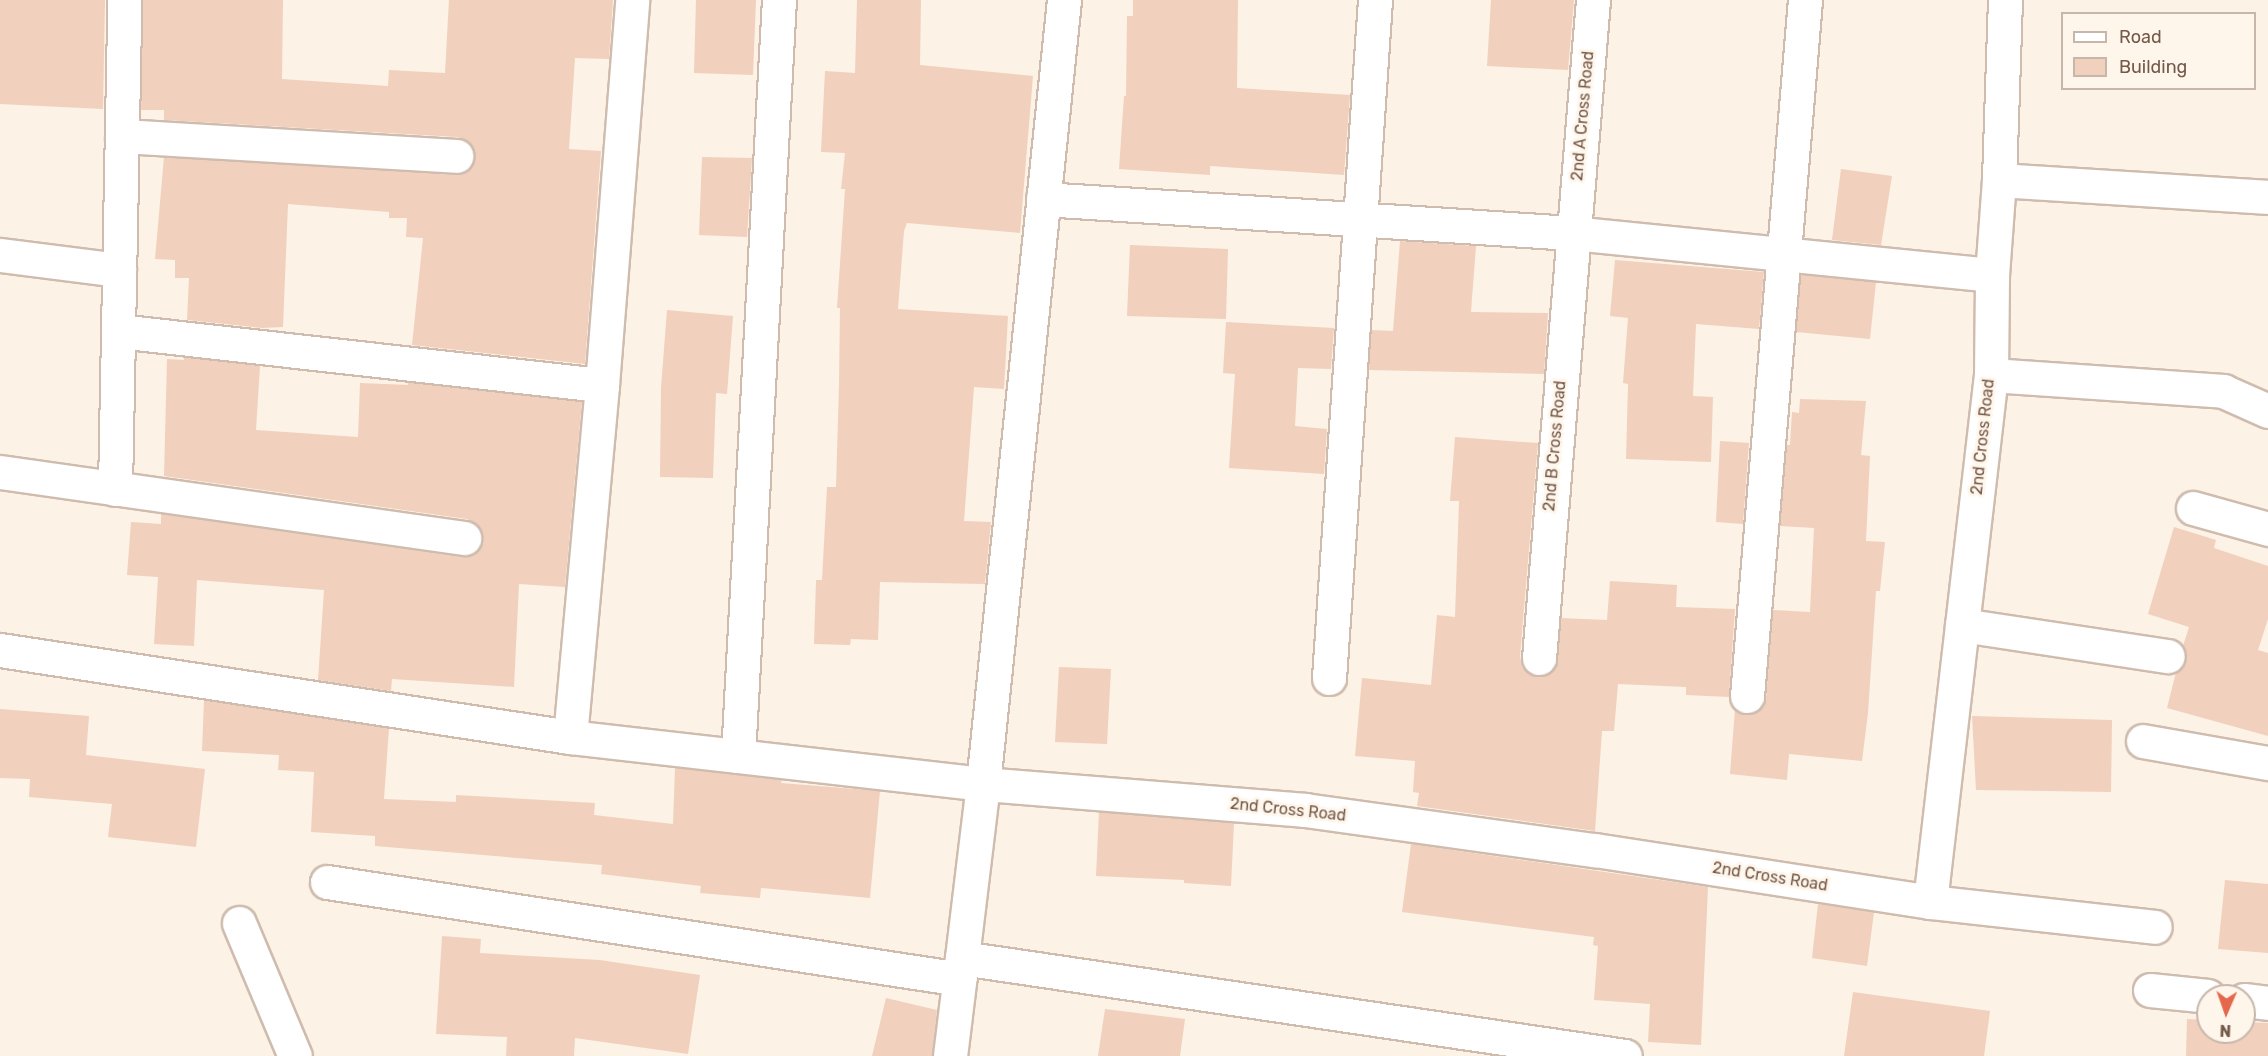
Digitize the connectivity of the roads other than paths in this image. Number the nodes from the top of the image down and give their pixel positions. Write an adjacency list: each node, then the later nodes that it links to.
1 (124, 0): 9 (street)
2 (632, 0): 21 (street)
3 (779, 0): 36 (street)
4 (1064, 0): 13 (street)
5 (1375, 0): 32 (street)
6 (1593, 0): 14 (street, 2nd A Cross Road)
7 (1805, 0): 16 (street)
8 (2005, 0): 11 (street, 2nd Cross Road)
9 (122, 135): 10 (street); 17 (street)
10 (456, 156)
11 (1999, 180): 12 (street); 18 (street, 2nd Cross Road)
12 (2268, 197)
13 (1043, 199): 14 (street); 38 (street)
14 (1572, 233): 16 (street); 31 (street, 2nd B Cross Road)
15 (0, 255): 17 (street)
16 (1784, 255): 18 (street); 33 (street)
17 (119, 270): 19 (street)
18 (1992, 275): 20 (street, 2nd Cross Road)
19 (118, 331): 21 (street); 24 (street)
20 (1991, 375): 22 (street); 28 (street, 2nd Cross Road)
21 (602, 385): 34 (street)
22 (2268, 411)
23 (0, 472): 24 (street)
24 (114, 489): 27 (street)
25 (2193, 508): 26 (street)
26 (2268, 529)
27 (464, 538)
28 (1962, 625): 30 (street); 40 (street, 2nd Cross Road)
29 (0, 650): 34 (street, 2nd Cross Road)
30 (2168, 656)
31 (1539, 658)
32 (1329, 678)
33 (1747, 696)
34 (570, 737): 36 (street, 2nd Cross Road)
35 (2143, 741): 37 (street)
36 (738, 756): 38 (street, 2nd Cross Road)
37 (2268, 763)
38 (983, 784): 40 (street, 2nd Cross Road); 43 (street)
39 (327, 882): 43 (street)
40 (1930, 902): 42 (street)
41 (239, 923): 46 (street)
42 (2155, 927)
43 (961, 969): 47 (street); 48 (street)
44 (2150, 990): 45 (street)
45 (2196, 995)
46 (295, 1056)
47 (950, 1056)
48 (1625, 1056)

